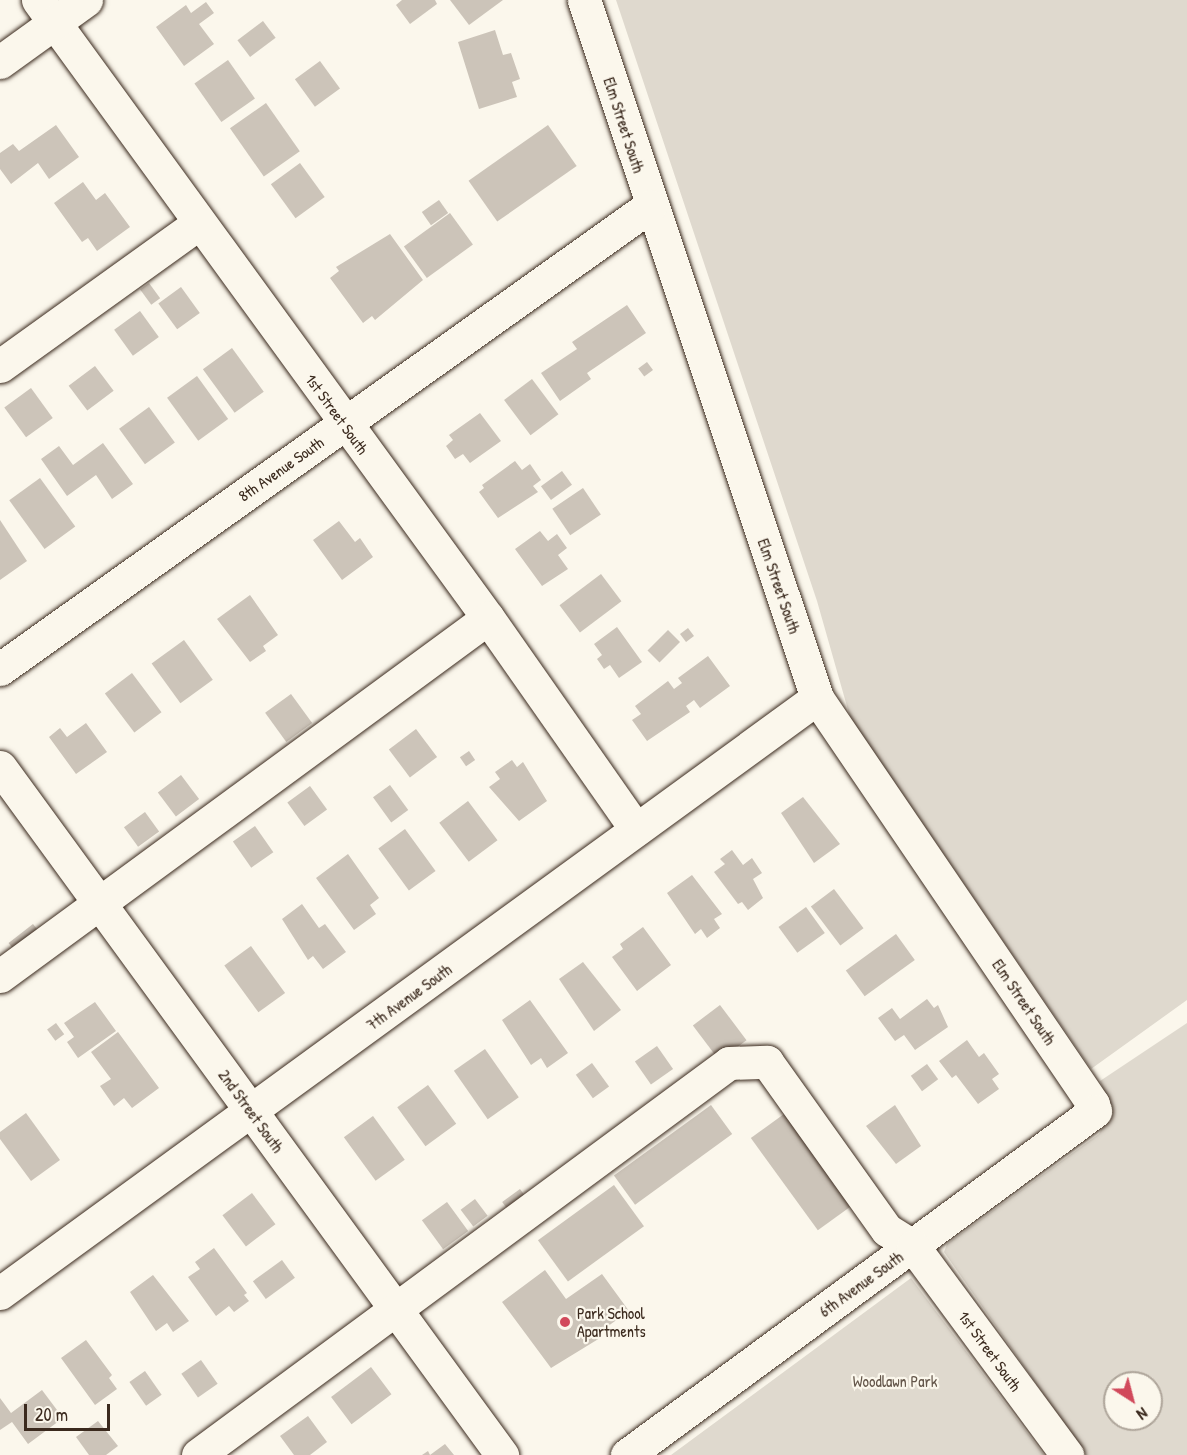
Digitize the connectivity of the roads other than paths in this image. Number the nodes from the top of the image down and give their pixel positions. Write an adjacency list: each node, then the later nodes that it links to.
1 (86, 0): 3 (street)
2 (584, 0): 5 (street, Elm Street South)
3 (46, 11): 4 (street); 6 (street, 1st Street South)
4 (0, 62)
5 (650, 206): 8 (street, 8th Avenue South); 11 (street, Elm Street South)
6 (199, 223): 7 (street); 8 (street, 1st Street South)
7 (0, 366)
8 (344, 425): 9 (street, 1st Street South); 10 (street, 8th Avenue South)
9 (488, 618): 13 (street, 1st Street South); 14 (street)
10 (0, 669)
11 (817, 698): 13 (street, 7th Avenue South); 16 (street, Elm Street South)
12 (0, 767): 14 (street, 2nd Street South)
13 (636, 829): 17 (street, 7th Avenue South)
14 (102, 904): 15 (street); 17 (street, 2nd Street South)
15 (0, 976)
16 (1095, 1111): 18 (street, 6th Avenue South)
17 (252, 1113): 19 (street, 7th Avenue South); 20 (street, 2nd Street South)
18 (914, 1246): 20 (street); 23 (street, 6th Avenue South); 24 (street, 1st Street South)
19 (0, 1293)
20 (397, 1310): 21 (street); 22 (street, 2nd Street South)
21 (198, 1455)
22 (502, 1455)
23 (627, 1455)
24 (1067, 1455)

